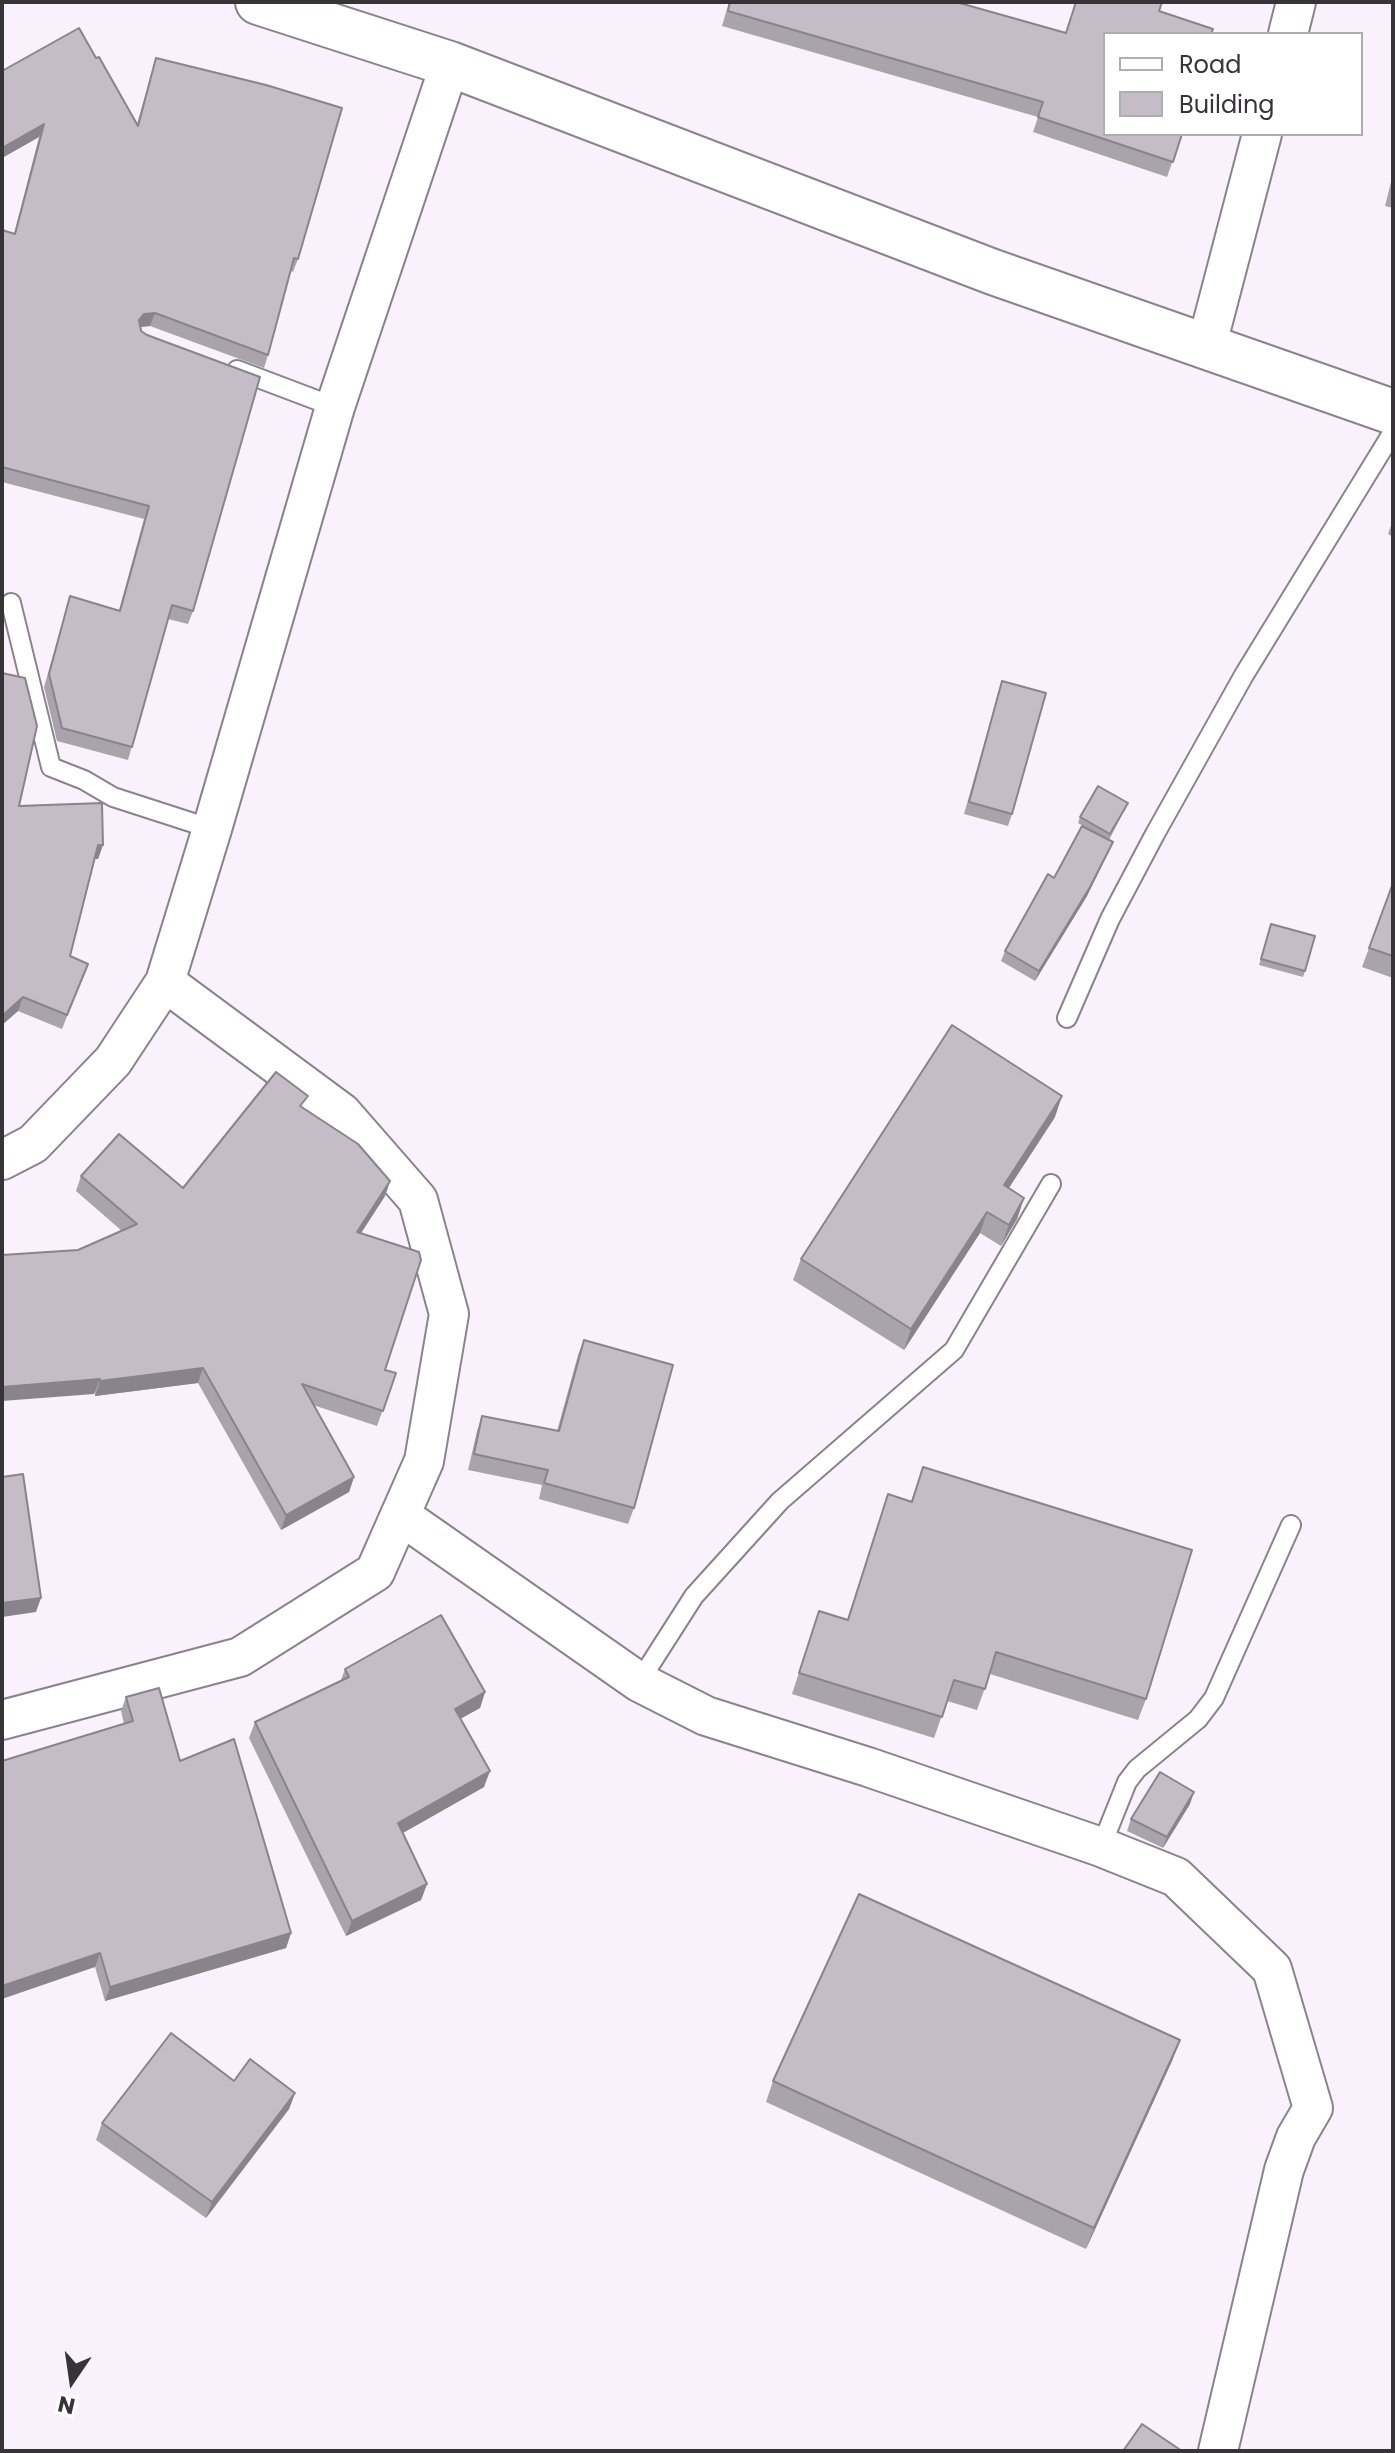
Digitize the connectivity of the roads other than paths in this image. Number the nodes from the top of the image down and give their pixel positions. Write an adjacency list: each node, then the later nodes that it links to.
1 (258, 2): 4 (main road)
2 (1296, 2): 3 (street)
3 (1288, 32)
4 (450, 64): 6 (main road); 8 (street)
5 (1261, 136): 6 (street)
6 (1206, 348): 9 (main road)
7 (219, 364): 8 (lane)
8 (335, 407): 12 (street)
9 (1393, 412)
10 (1393, 432): 14 (lane)
11 (11, 603): 12 (lane)
12 (212, 829): 13 (street)
13 (165, 982): 15 (street); 17 (street)
14 (1067, 1018)
15 (2, 1160)
16 (1051, 1184): 19 (lane)
17 (400, 1515): 19 (street); 20 (street)
18 (1291, 1525): 21 (lane)
19 (639, 1682): 21 (street)
20 (2, 1720)
21 (1101, 1847): 22 (street)
22 (1218, 2451)

